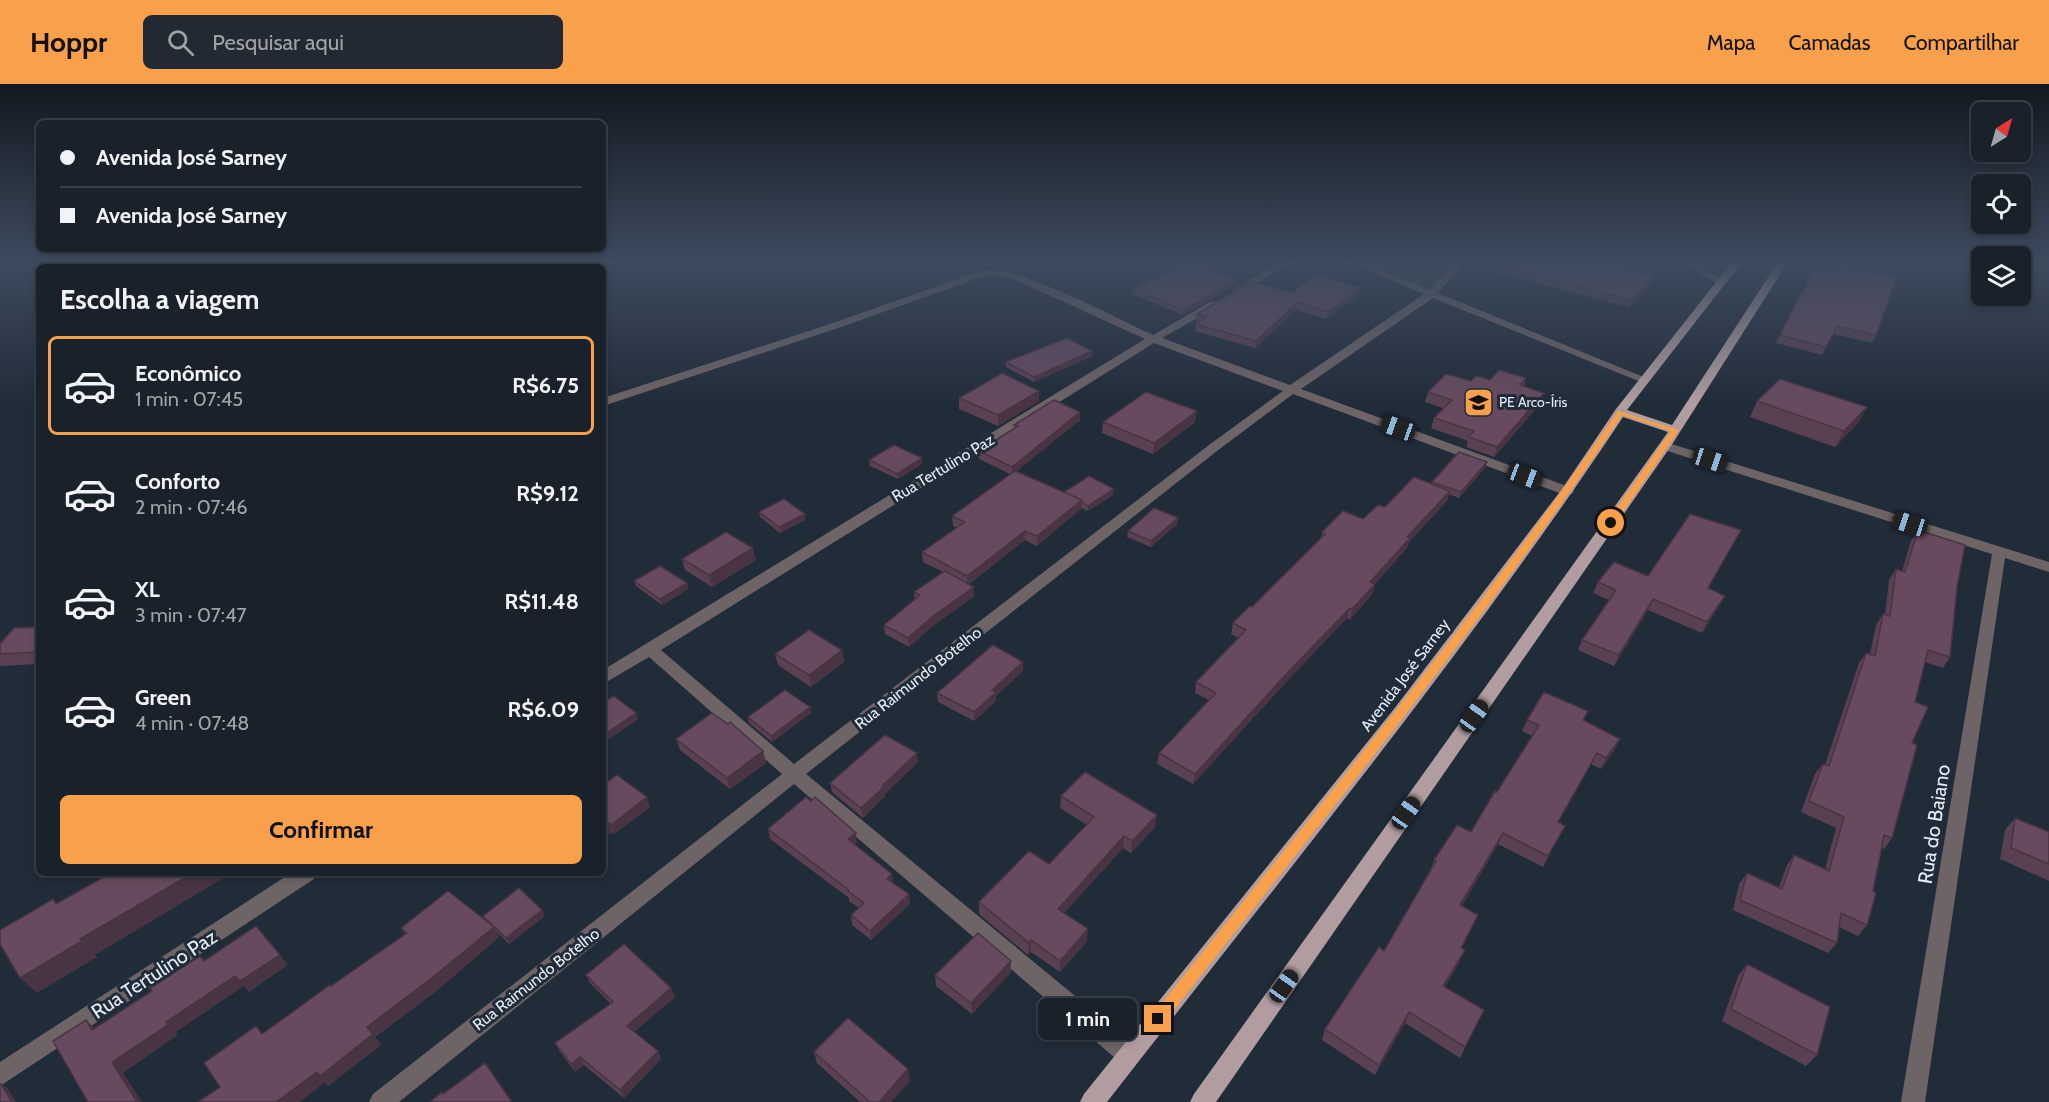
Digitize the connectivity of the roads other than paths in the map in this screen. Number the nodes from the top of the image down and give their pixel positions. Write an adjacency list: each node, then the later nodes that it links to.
1 (881, 310): 11 (street)
2 (1088, 310): 8 (street)
3 (1204, 310): 8 (street, Rua Tertulino Paz)
4 (1409, 310): 10 (street, Rua Raimundo Botelho)
5 (1470, 310): 9 (street)
6 (1700, 310): 9 (main road, Avenida José Sarney)
7 (1752, 310): 13 (main road)
8 (1153, 339): 10 (street); 18 (street, Rua Tertulino Paz)
9 (1645, 380): 12 (main road, Avenida José Sarney)
10 (1293, 389): 15 (street); 20 (street, Rua Raimundo Botelho)
11 (606, 401)
12 (1620, 412): 13 (main road); 15 (main road, Avenida José Sarney)
13 (1675, 430): 14 (main road)
14 (1665, 446): 16 (street); 26 (main road)
15 (1567, 491): 22 (main road, Avenida José Sarney)
16 (1999, 553): 17 (street); 27 (street, Rua do Baiano)
17 (2049, 567)
18 (650, 648): 19 (street, Rua Tertulino Paz); 20 (street)
19 (606, 676)
20 (794, 774): 22 (street); 24 (street, Rua Raimundo Botelho)
21 (302, 876): 23 (street, Rua Tertulino Paz)
22 (1129, 1055): 25 (main road, Avenida José Sarney)
23 (0, 1075)
24 (381, 1102)
25 (1092, 1102)
26 (1202, 1102)
27 (1913, 1102)

